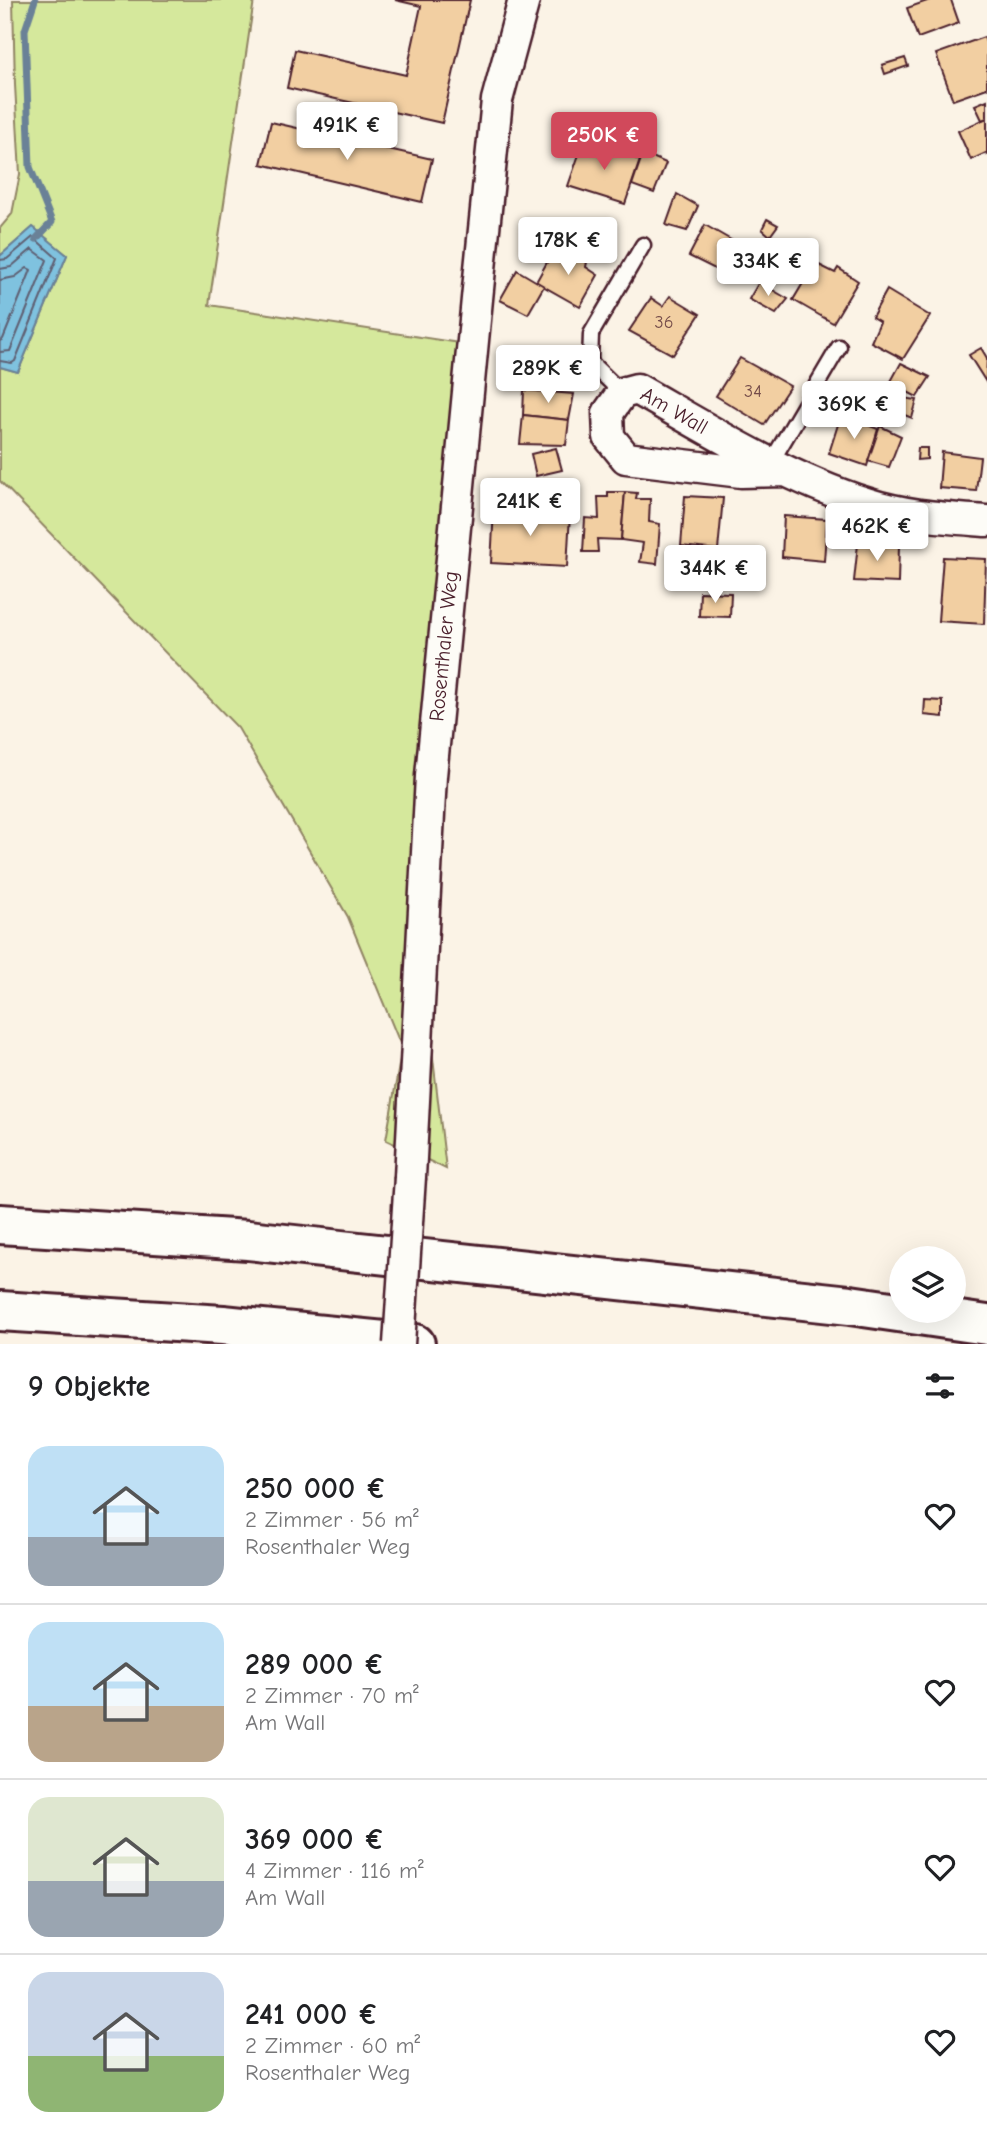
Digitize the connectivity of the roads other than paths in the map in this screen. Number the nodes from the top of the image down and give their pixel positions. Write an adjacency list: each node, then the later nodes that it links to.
1 (524, 0): 10 (street, Rosenthaler Weg, bridge)
2 (643, 245): 4 (lane)
3 (839, 347): 5 (lane)
4 (622, 393): 5 (street, Am Wall); 5 (street, Am Wall)
5 (776, 467): 6 (street, Am Wall)
6 (987, 521)
7 (0, 1224): 9 (highway)
8 (0, 1311): 11 (highway)
9 (987, 1325)
10 (399, 1344)
11 (415, 1344)

